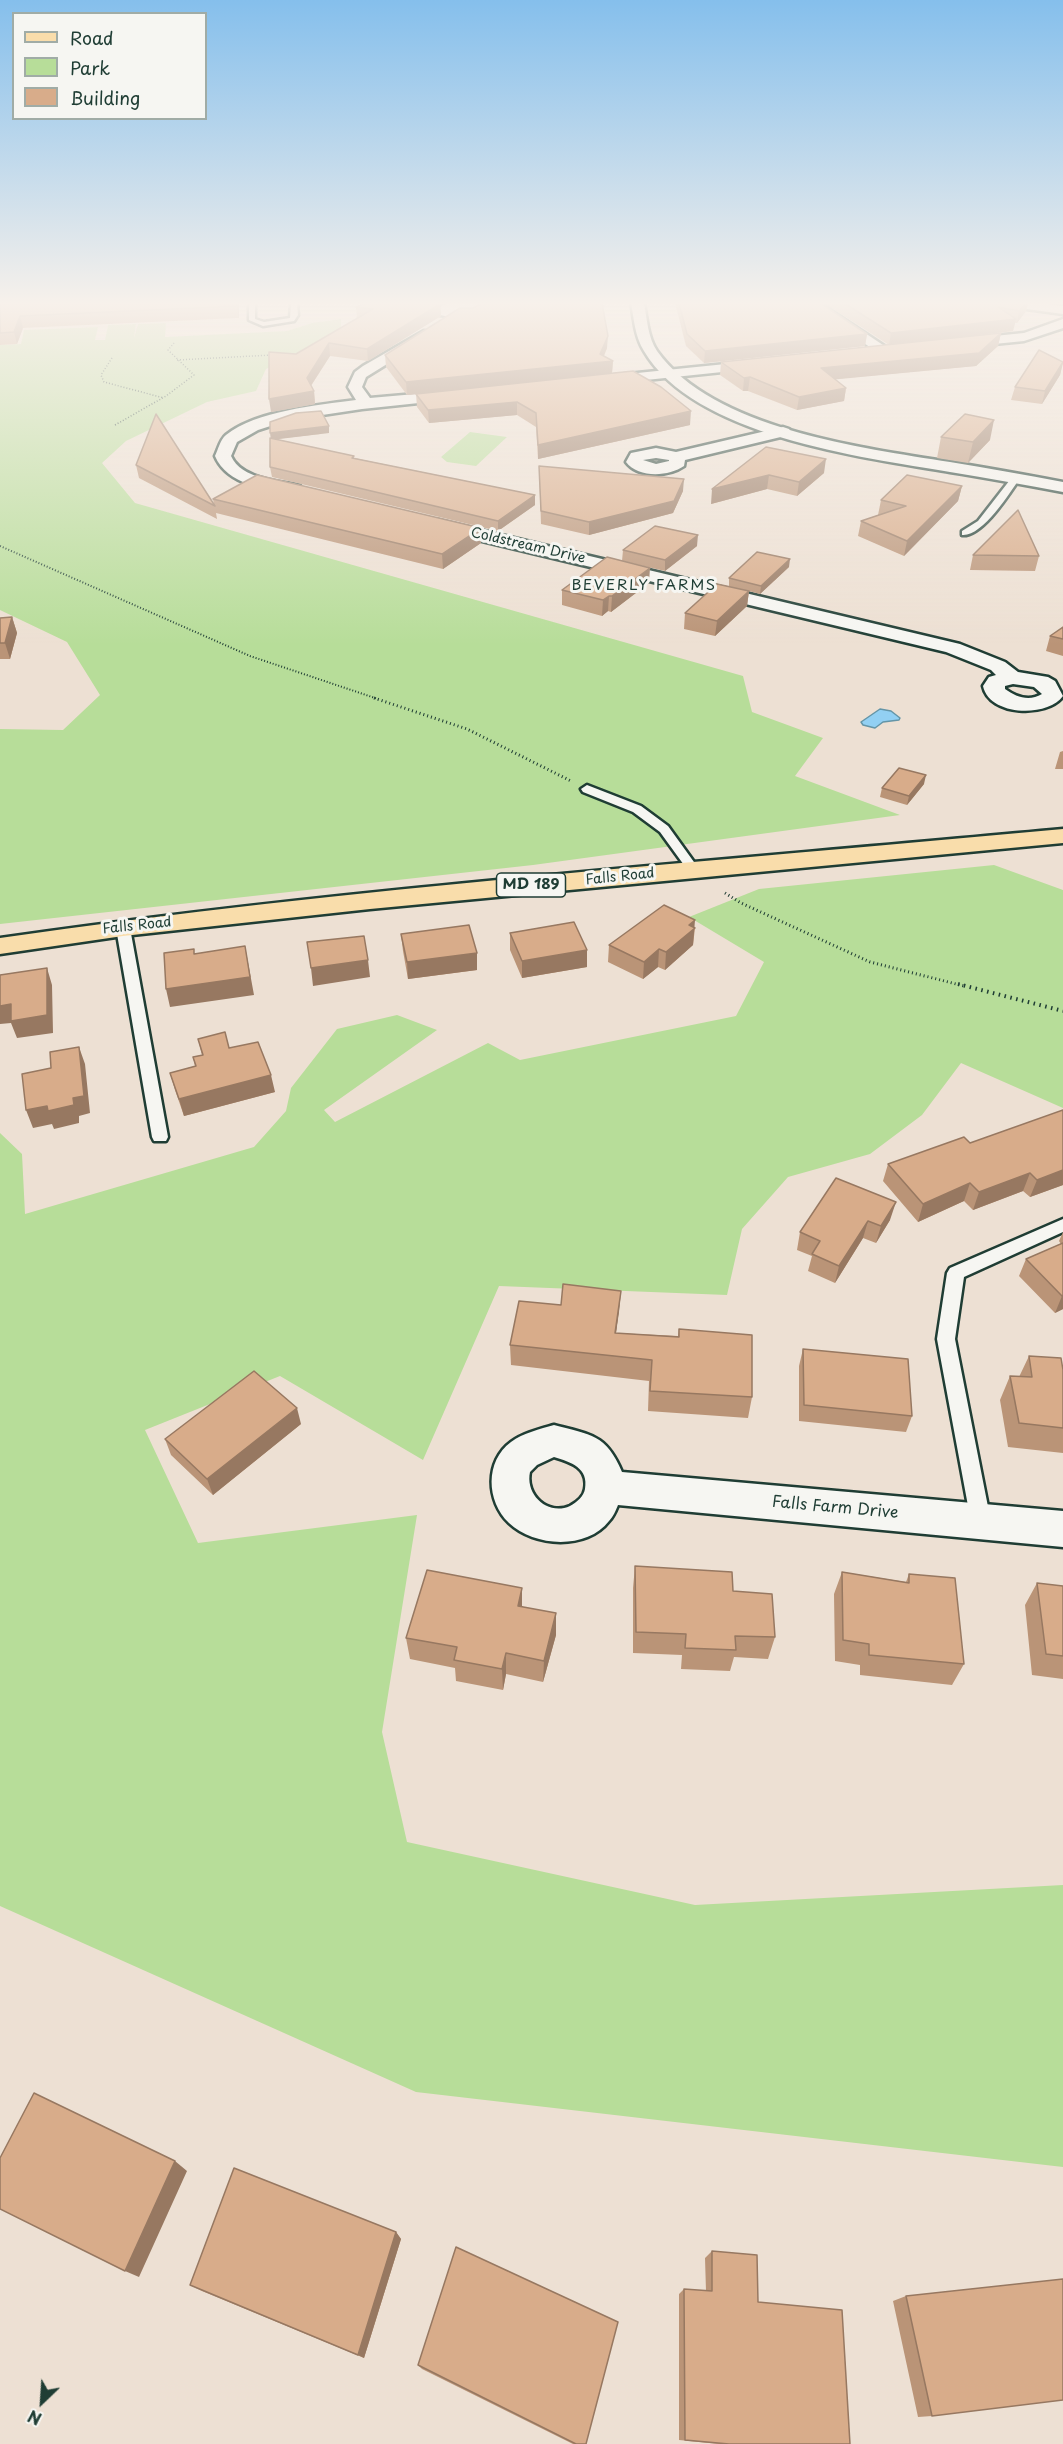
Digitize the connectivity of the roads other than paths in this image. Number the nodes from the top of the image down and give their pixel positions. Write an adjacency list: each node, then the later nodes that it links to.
1 (278, 417): 7 (street)
2 (743, 417): 3 (street)
3 (783, 432): 4 (street); 5 (street)
4 (676, 457)
5 (1016, 478): 6 (street); 9 (lane)
6 (1063, 487)
7 (305, 493)
8 (420, 520): 10 (street, Coldstream Drive)
9 (965, 533)
10 (1011, 677)
11 (588, 789): 13 (lane)
12 (1063, 836): 13 (main road, Falls Road / MD 189)
13 (693, 870): 14 (main road, Falls Road / MD 189)
14 (123, 927): 15 (main road, Falls Road / MD 189); 18 (lane)
15 (68, 934): 16 (main road); 17 (main road, Falls Road / MD 189)
16 (0, 937)
17 (0, 946)
18 (160, 1137)
19 (1063, 1225): 21 (lane)
20 (606, 1487): 21 (street, Falls Farm Drive)
21 (981, 1522): 22 (street, Falls Farm Drive)
22 (1063, 1529)

